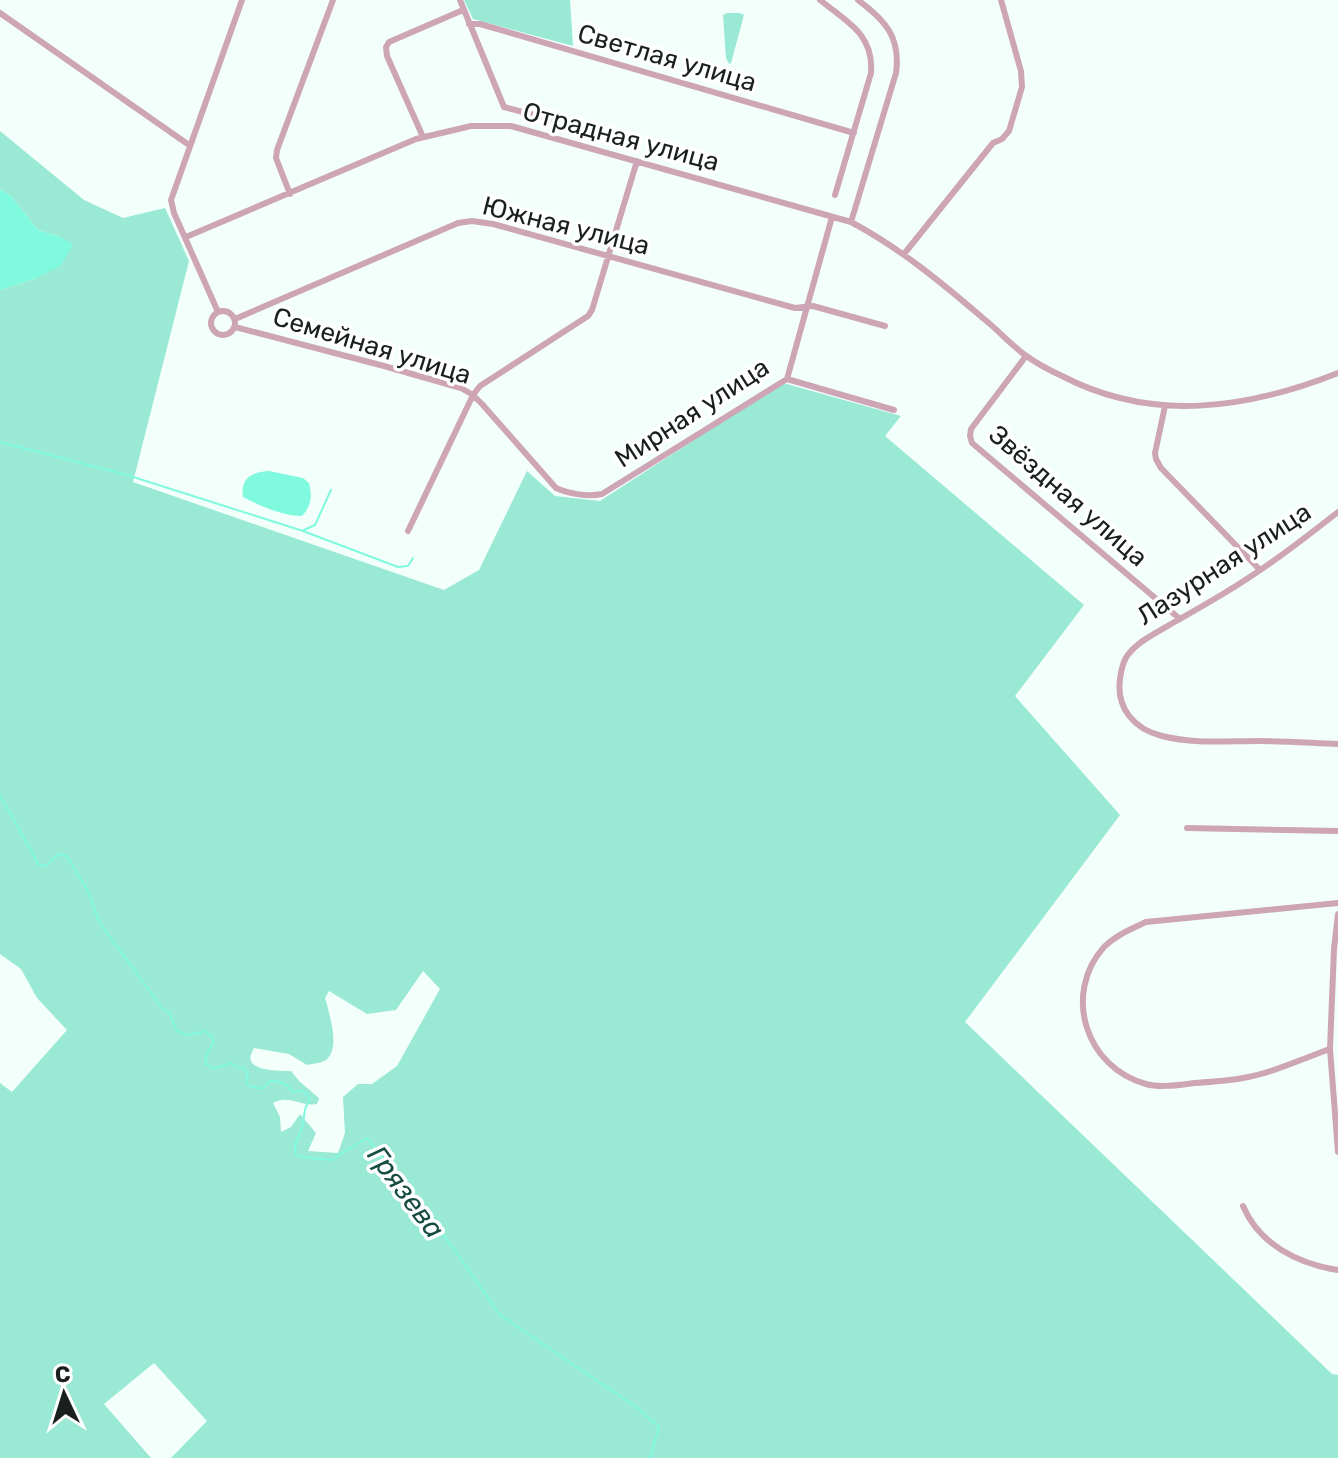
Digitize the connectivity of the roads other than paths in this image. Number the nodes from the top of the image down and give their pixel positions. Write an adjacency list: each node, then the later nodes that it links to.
1 (242, 0): 13 (street)
2 (333, 0): 15 (street)
3 (460, 0): 7 (street)
4 (820, 0): 11 (street)
5 (858, 0): 18 (street)
6 (1001, 0): 20 (street)
7 (463, 10): 9 (street); 12 (street)
8 (0, 13): 13 (street)
9 (469, 24): 10 (street); 11 (street, Светлая улица)
10 (558, 121)
11 (854, 133): 16 (street)
12 (423, 137): 14 (street, Отрадная улица); 15 (street, Отрадная улица)
13 (189, 145): 19 (street)
14 (637, 161): 17 (street, Отрадная улица); 21 (street)
15 (290, 194): 19 (street, Отрадная улица)
16 (835, 195)
17 (832, 217): 18 (street, Отрадная улица); 22 (street, Мирная улица)
18 (851, 222): 20 (street, Отрадная улица)
19 (186, 237): 23 (street)
20 (904, 254): 26 (street, Отрадная улица)
21 (608, 256): 22 (street, Южная улица); 24 (street, Южная улица); 29 (street)
22 (806, 308): 25 (street, Южная улица); 28 (street, Мирная улица)
23 (218, 312): 24 (street); 24 (street)
24 (235, 323): 29 (street, Семейная улица)
25 (885, 326)
26 (1026, 356): 30 (street, Отрадная улица); 36 (street, Звёздная улица)
27 (1338, 373): 30 (street, Отрадная улица)
28 (787, 379): 31 (street); 32 (street, Мирная улица)
29 (473, 395): 32 (street, Семейная улица); 34 (street)
30 (1165, 406): 35 (street)
31 (894, 410)
32 (523, 451)
33 (1338, 512): 35 (street, Лазурная улица)
34 (408, 531)
35 (1260, 570): 36 (street, Лазурная улица)
36 (1180, 619): 37 (street, Лазурная улица)
37 (1338, 744)
38 (1187, 828): 39 (street)
39 (1338, 831)
40 (1338, 903): 43 (street)
41 (1338, 914): 42 (street)
42 (1335, 989): 43 (street)
43 (1330, 1049): 44 (street)
44 (1338, 1152)
45 (1243, 1206): 46 (street)
46 (1338, 1270)

